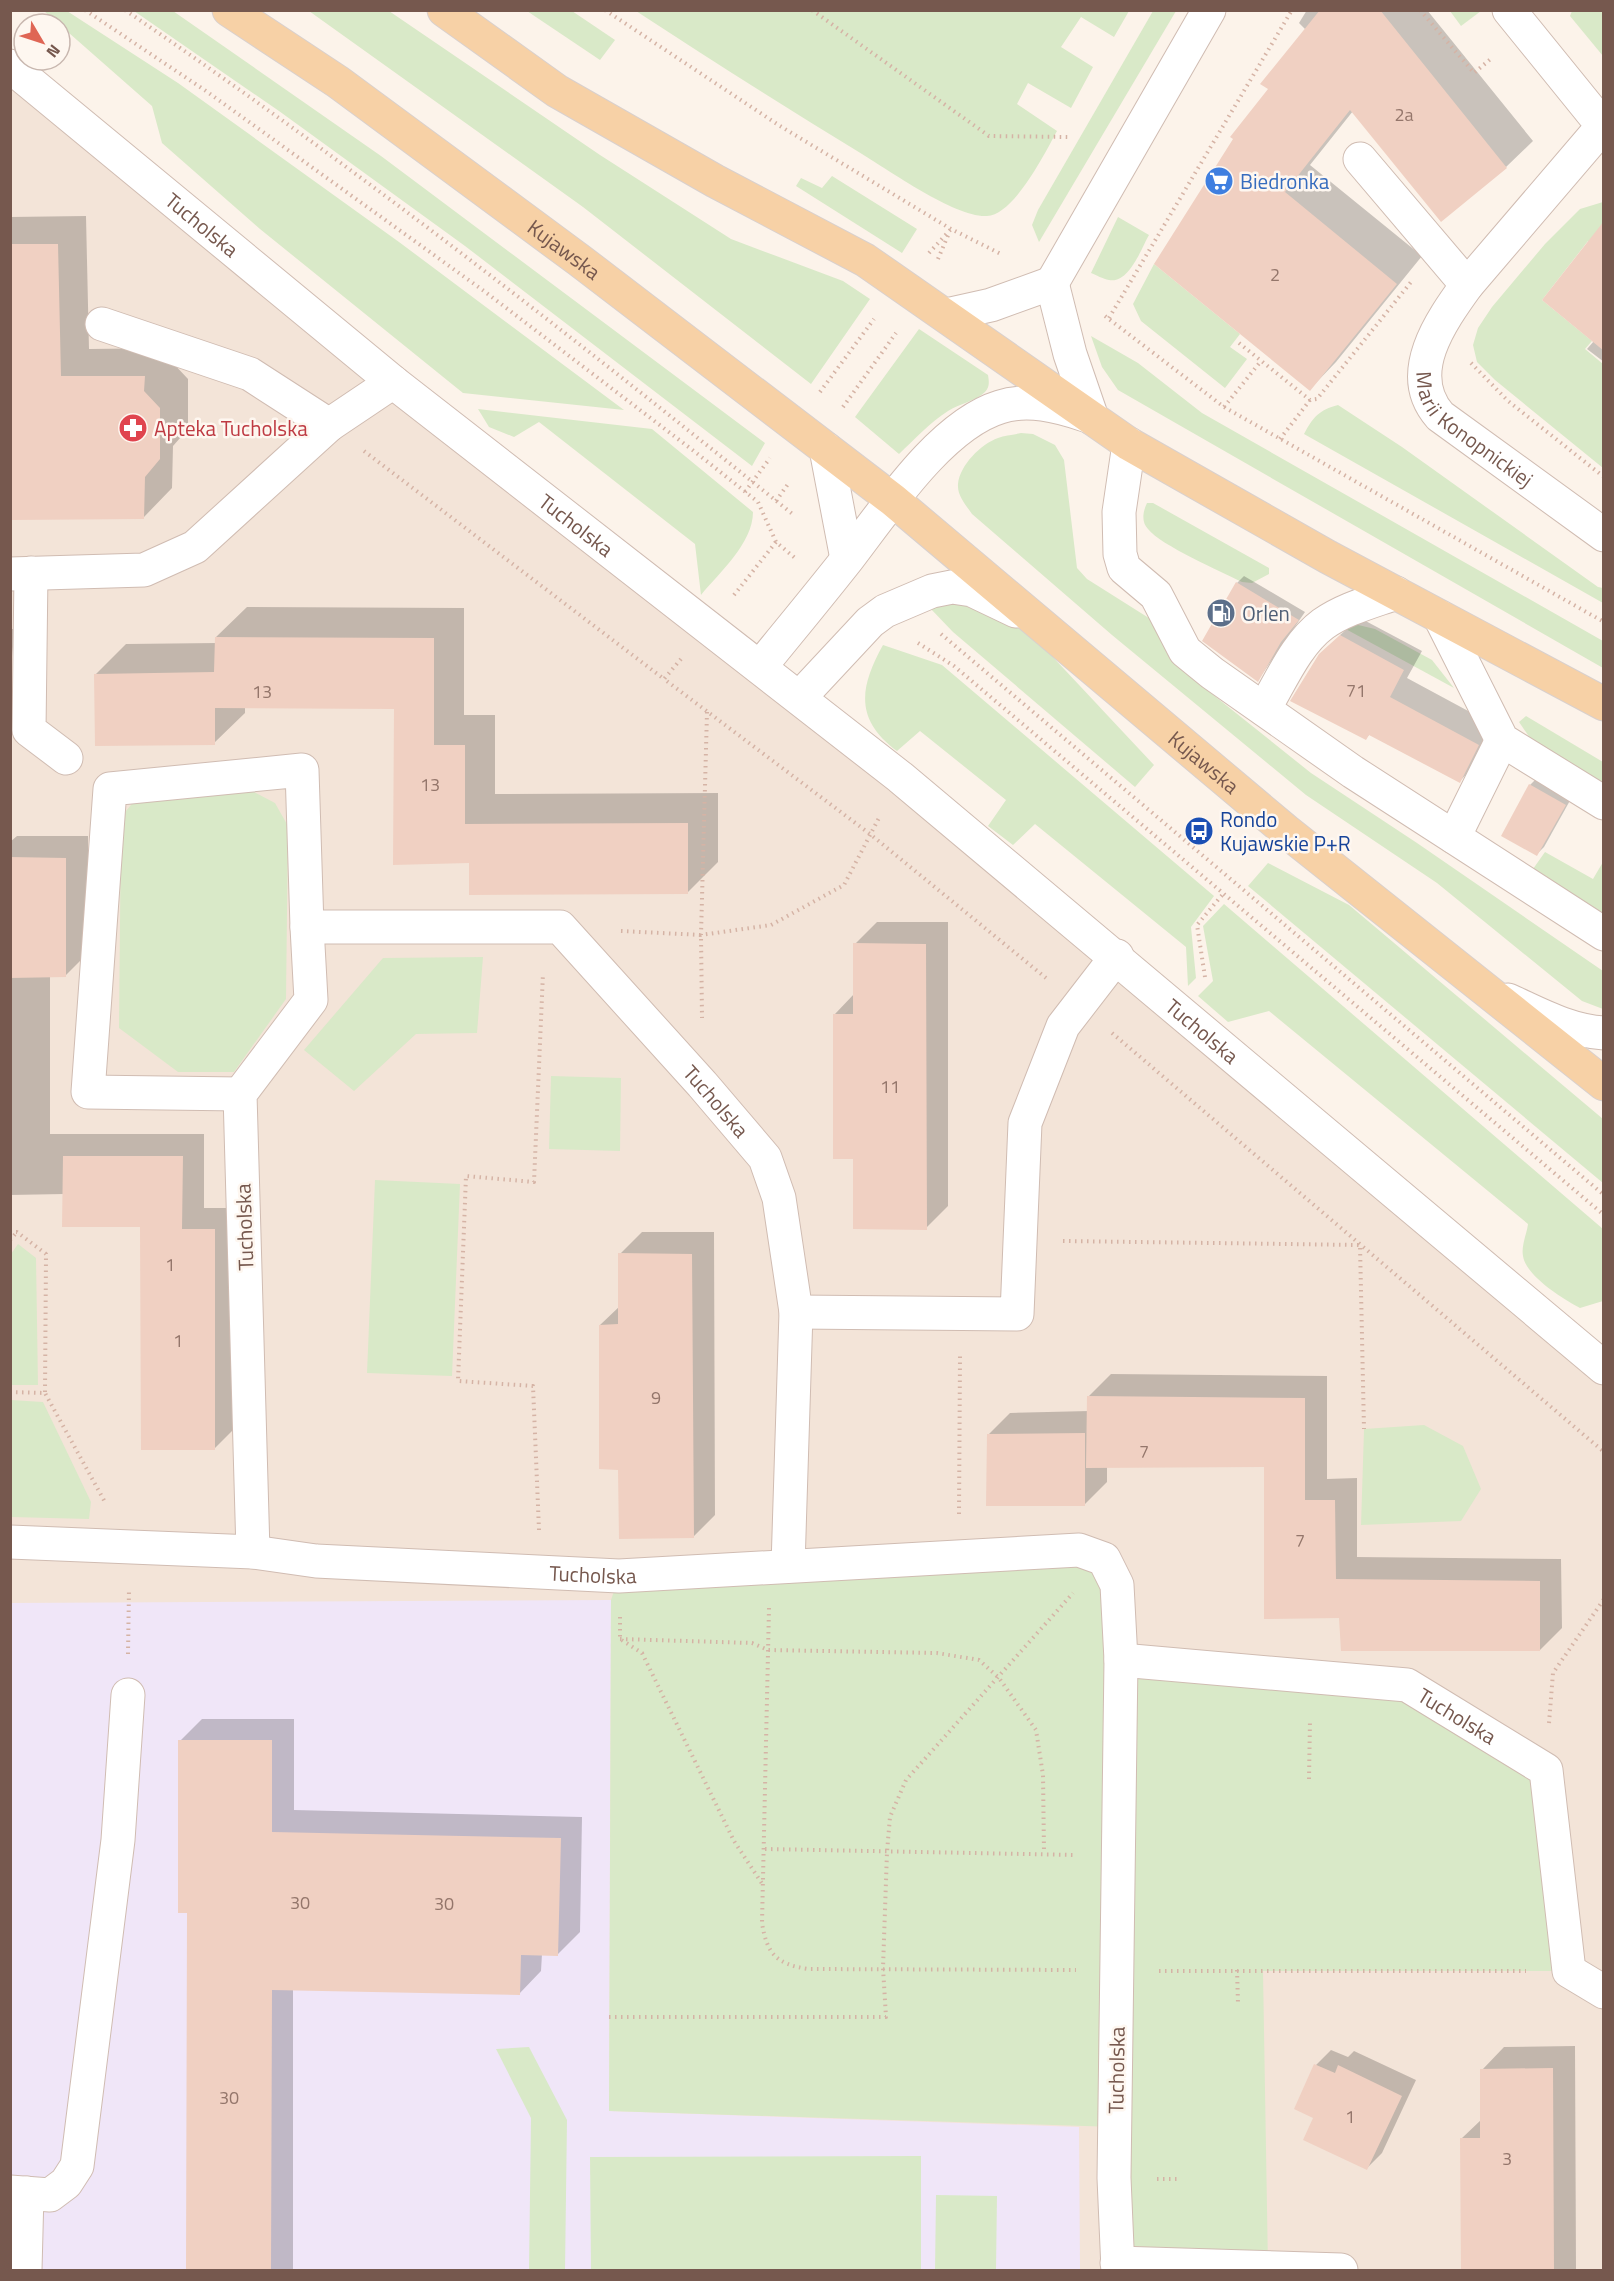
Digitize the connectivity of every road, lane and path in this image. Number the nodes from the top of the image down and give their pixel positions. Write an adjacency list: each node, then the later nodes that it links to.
1 (85, 10): 36 (path)
2 (125, 10): 35 (path)
3 (229, 10): 31 (main road, Kujawska)
4 (444, 10): 19 (main road)
5 (605, 10): 14 (path)
6 (812, 10): 12 (path)
7 (1209, 10): 17 (street)
8 (1292, 10): 21 (path)
9 (1509, 10): 11 (street, Marii Konopnickiej)
10 (10, 66): 26 (street, Tucholska)
11 (1603, 127): 18 (street, Marii Konopnickiej)
12 (1068, 137)
13 (1360, 159): 18 (street)
14 (951, 229): 15 (path); 19 (path); 19 (path)
15 (1005, 256)
16 (1411, 281): 27 (path)
17 (1052, 283): 19 (street); 29 (street)
18 (1467, 285): 39 (street, Marii Konopnickiej)
19 (923, 299): 29 (main road); 31 (path); 31 (path)
20 (1101, 313): 21 (path)
21 (1109, 318): 28 (path)
22 (102, 324): 30 (street)
23 (1239, 343): 25 (path)
24 (1465, 356): 34 (path)
25 (1261, 360): 27 (path); 28 (path)
26 (393, 382): 30 (street); 48 (street, Tucholska)
27 (1310, 400): 32 (path)
28 (1224, 407): 32 (path)
29 (1092, 418): 33 (main road); 37 (street)
30 (329, 424): 41 (street); 49 (path)
31 (813, 439): 35 (path); 37 (main road, Kujawska); 38 (path); 40 (street)
32 (1280, 439): 46 (path)
33 (1130, 444): 42 (main road); 52 (street)
34 (1604, 477)
35 (752, 482): 36 (path); 38 (path)
36 (745, 492): 40 (path)
37 (893, 500): 40 (street); 47 (main road, Kujawska)
38 (776, 501): 40 (path)
39 (1604, 535)
40 (837, 571): 48 (street)
41 (21, 574): 55 (street)
42 (1396, 593): 44 (main road); 52 (street)
43 (902, 604): 45 (street); 47 (street); 71 (path)
44 (1440, 617): 51 (main road); 54 (street)
45 (870, 622): 50 (street); 59 (path)
46 (1604, 622)
47 (1044, 627): 65 (main road, Kujawska)
48 (760, 667): 50 (street, Tucholska)
49 (664, 679)
50 (800, 697): 56 (street, Tucholska)
51 (1604, 704)
52 (1264, 709): 58 (street)
53 (707, 711): 63 (path)
54 (1502, 740): 57 (street); 58 (street)
55 (66, 758)
56 (900, 777): 63 (path); 64 (street, Tucholska)
57 (1604, 803)
58 (1454, 837): 62 (street)
59 (1223, 894): 66 (path); 72 (path)
60 (307, 927): 61 (street); 70 (street); 70 (street)
61 (553, 927): 63 (path); 68 (street, Tucholska); 88 (path)
62 (1604, 934)
63 (701, 935): 68 (path)
64 (1117, 956): 66 (street, Tucholska); 76 (street)
65 (1482, 987): 67 (street); 69 (main road, Kujawska)
66 (1180, 1010): 79 (street, Tucholska)
67 (1604, 1034)
68 (702, 1084): 77 (street, Tucholska)
69 (1604, 1084)
70 (240, 1094): 85 (street, Tucholska)
71 (1604, 1195)
72 (1604, 1215)
73 (10, 1232): 74 (path)
74 (17, 1232): 75 (path); 81 (path)
75 (10, 1240)
76 (1020, 1240): 78 (street); 82 (path)
77 (796, 1312): 78 (street); 87 (street, Tucholska)
78 (960, 1313): 86 (path)
79 (1604, 1368)
80 (10, 1392): 81 (path)
81 (45, 1393): 84 (path)
82 (1364, 1429)
83 (10, 1542): 84 (street, Tucholska)
84 (129, 1547): 85 (street, Tucholska); 98 (path)
85 (253, 1552): 88 (street, Tucholska)
86 (959, 1556): 87 (street, Tucholska); 95 (street, Tucholska)
87 (788, 1566): 89 (street, Tucholska)
88 (540, 1570): 89 (street, Tucholska)
89 (619, 1576): 93 (path)
90 (1070, 1598): 97 (path)
91 (1604, 1599): 99 (path)
92 (769, 1611): 94 (path)
93 (620, 1638): 94 (path); 105 (path)
94 (768, 1650): 97 (path); 101 (path)
95 (1121, 1660): 96 (street, Tucholska); 109 (street, Tucholska)
96 (1312, 1677): 99 (street, Tucholska); 100 (path)
97 (999, 1678): 102 (path); 103 (path)
98 (128, 1695): 114 (street)
99 (1546, 1770): 110 (street)
100 (1309, 1779)
101 (765, 1850): 102 (path); 105 (path)
102 (887, 1852): 103 (path); 106 (path)
103 (1044, 1853): 104 (path)
104 (1063, 1854)
105 (764, 1886): 106 (path)
106 (883, 1968): 107 (path); 113 (path)
107 (1049, 1970)
108 (1237, 1970): 109 (path); 110 (path); 112 (path)
109 (1118, 1971): 115 (street, Tucholska)
110 (1569, 1971): 111 (street)
111 (1604, 1992)
112 (1238, 2003)
113 (609, 2017)
114 (19, 2193): 117 (street)
115 (1117, 2267): 116 (street, Tucholska)
116 (1341, 2270)
117 (25, 2271)

